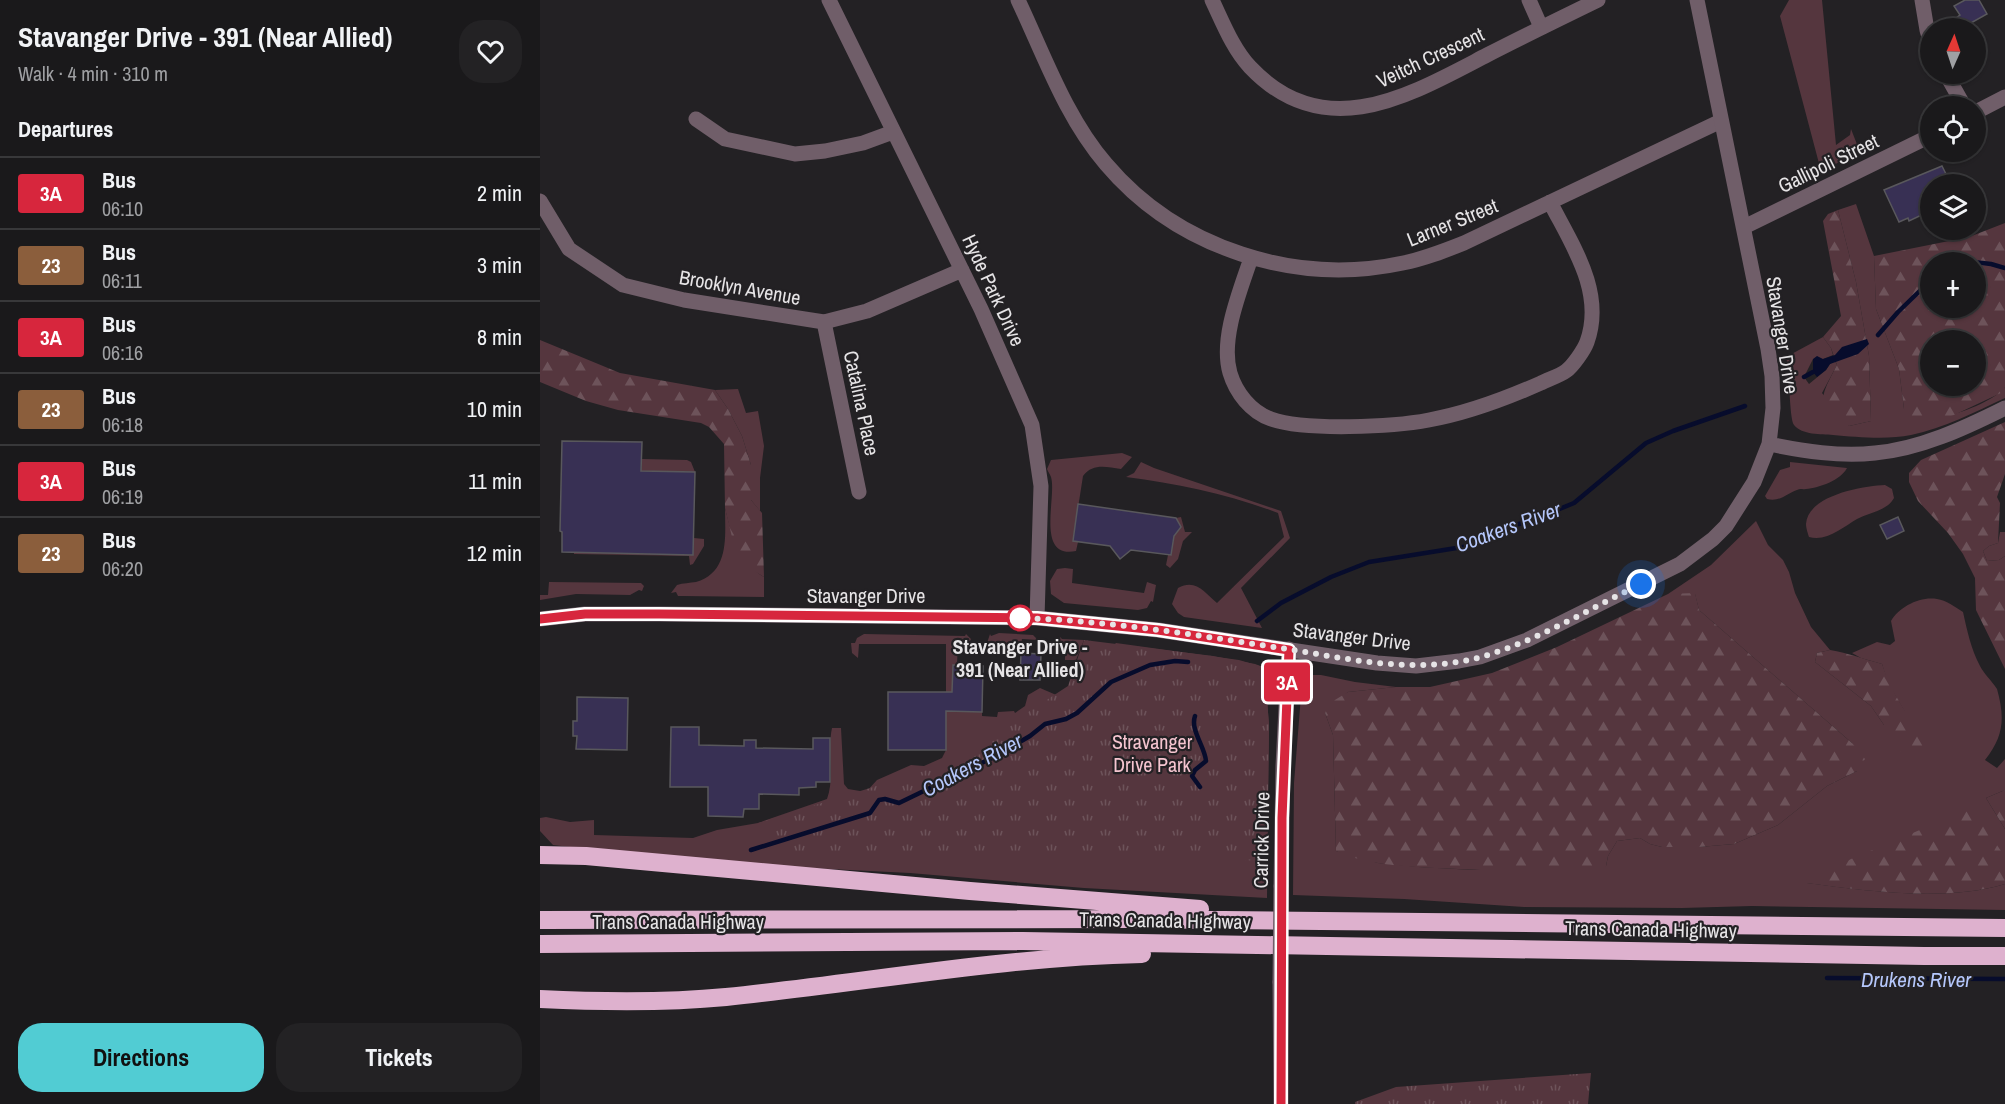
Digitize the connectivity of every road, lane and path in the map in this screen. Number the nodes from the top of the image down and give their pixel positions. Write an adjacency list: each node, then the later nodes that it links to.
1 (830, 0): 14 (street, Hyde Park Drive)
2 (1018, 0): 19 (street, Larner Street)
3 (1212, 0): 9 (street, Veitch Crescent)
4 (1529, 0): 9 (street)
5 (1598, 0): 9 (street, Veitch Crescent)
6 (1697, 0): 13 (street, Stavanger Drive)
7 (1922, 0): 8 (street)
8 (1925, 18)
9 (1541, 27)
10 (2005, 97): 11 (street)
11 (1986, 106)
12 (696, 119): 14 (street)
13 (1721, 121): 17 (street, Larner Street); 18 (street, Stavanger Drive)
14 (893, 132): 20 (street, Hyde Park Drive)
15 (1920, 141): 18 (street, Gallipoli Street)
16 (540, 201): 21 (street, Brooklyn Avenue)
17 (1550, 202): 19 (street, Larner Street); 19 (street)
18 (1744, 227): 23 (street, Stavanger Drive)
19 (1251, 258)
20 (962, 270): 21 (street, Brooklyn Avenue); 25 (street, Hyde Park Drive)
21 (824, 322): 24 (street, Catalina Place)
22 (2005, 408): 23 (street)
23 (1769, 444): 27 (street, Stavanger Drive)
24 (859, 492)
25 (1037, 618): 26 (street, Stavanger Drive); 27 (street, Stavanger Drive)
26 (540, 619)
27 (1289, 650): 36 (street, Carrick Drive, bridge)
28 (541, 854): 30 (highway)
29 (540, 920): 30 (highway, Trans Canada Highway)
30 (1357, 922): 31 (highway, Trans Canada Highway)
31 (2005, 928)
32 (540, 944): 33 (highway, Trans Canada Highway)
33 (1416, 947): 34 (highway, Trans Canada Highway); 35 (highway)
34 (2005, 956)
35 (540, 999)
36 (1281, 1104)

